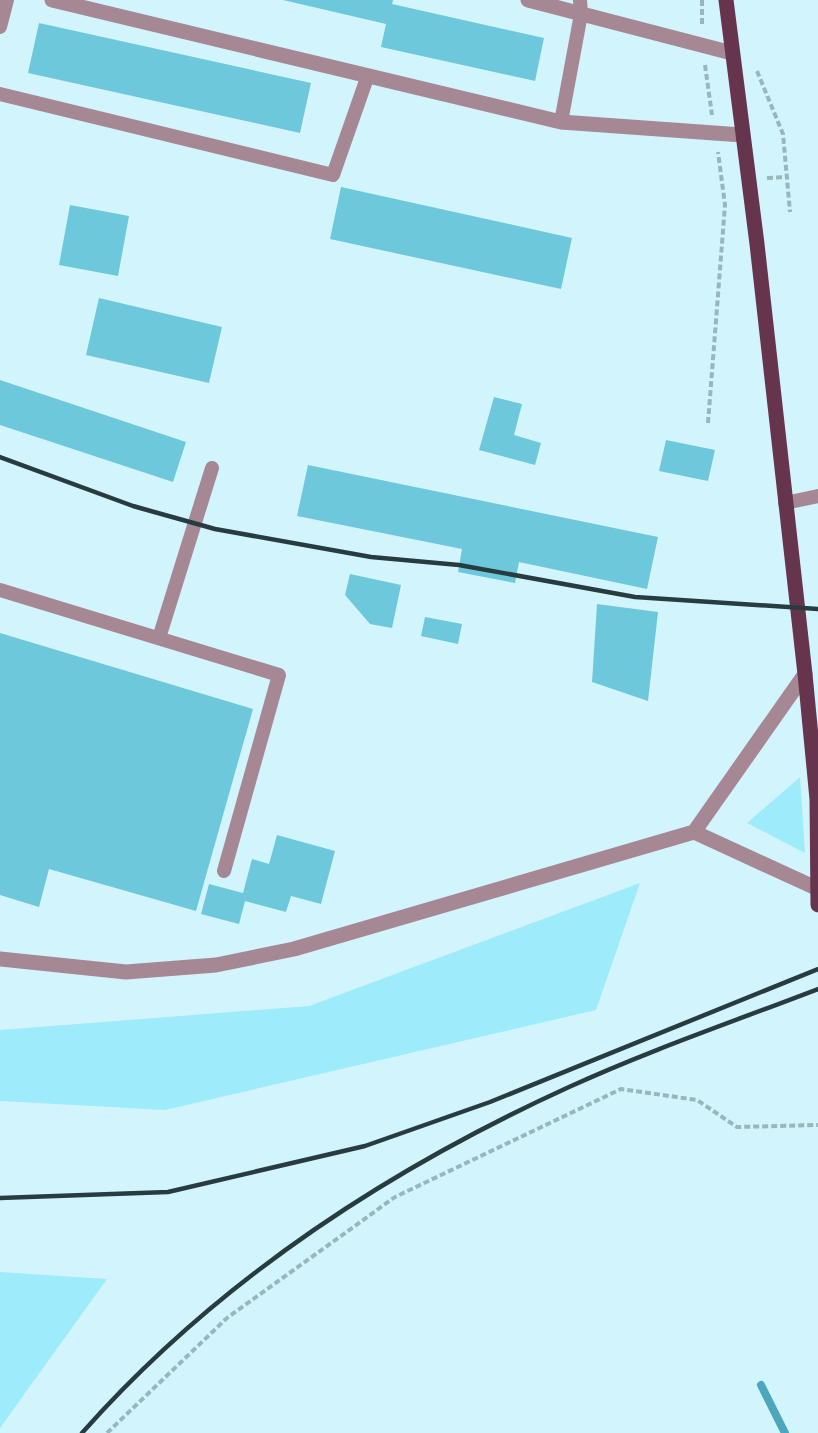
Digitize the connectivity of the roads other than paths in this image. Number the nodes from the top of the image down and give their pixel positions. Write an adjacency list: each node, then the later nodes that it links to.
1 (7, 0): 6 (lane)
2 (52, 0): 8 (street)
3 (528, 0): 5 (street)
4 (726, 0): 7 (main road)
5 (580, 7): 7 (street); 10 (lane)
6 (0, 27)
7 (732, 53): 11 (main road)
8 (367, 78): 9 (lane); 10 (street)
9 (0, 94)
10 (561, 122): 11 (street)
11 (742, 135): 14 (main road)
12 (212, 468): 16 (lane)
13 (818, 496): 14 (lane)
14 (785, 503): 17 (main road)
15 (0, 590): 16 (lane)
16 (159, 638): 20 (lane)
17 (805, 674): 18 (main road); 19 (street)
18 (818, 799): 21 (main road)
19 (694, 832): 21 (street); 23 (street)
20 (224, 871)
21 (816, 888): 22 (main road)
22 (818, 905)
23 (0, 959)

